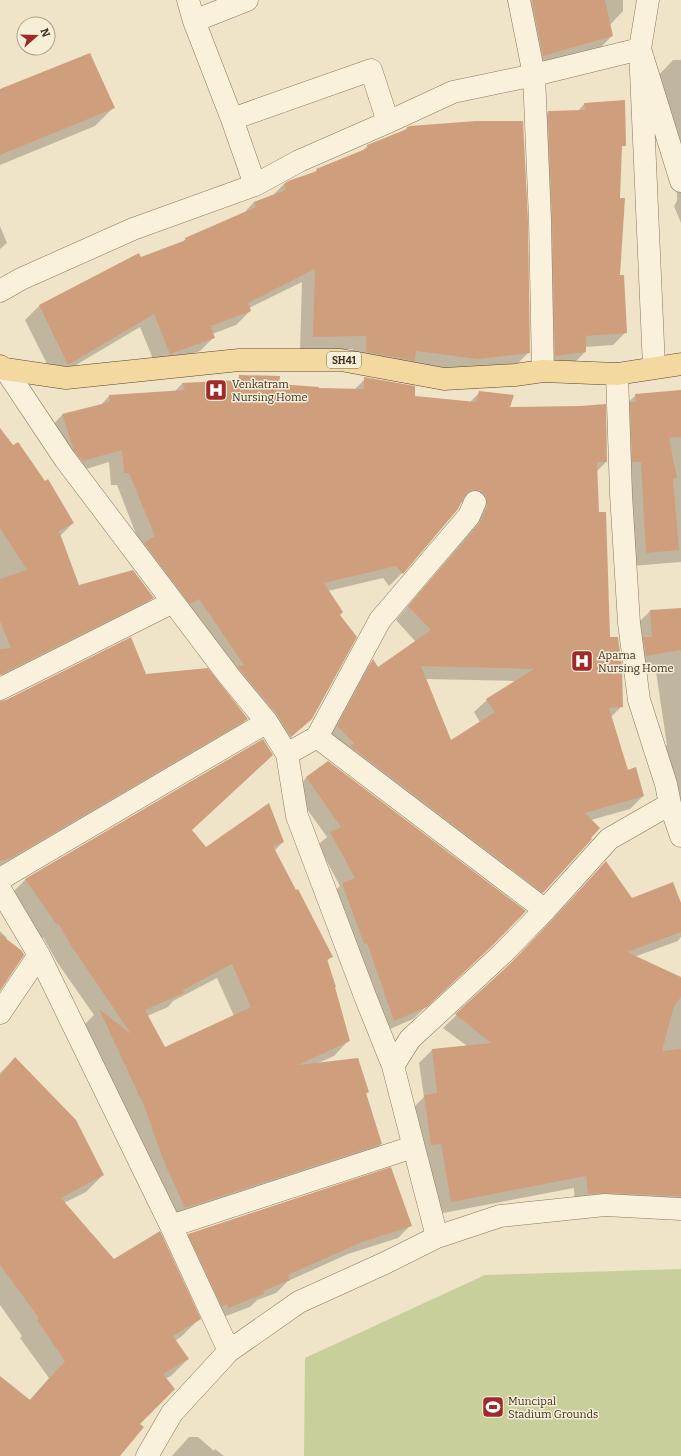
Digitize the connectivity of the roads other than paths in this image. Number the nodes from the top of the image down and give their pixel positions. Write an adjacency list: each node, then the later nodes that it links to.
1 (188, 0): 5 (street)
2 (247, 0): 5 (street)
3 (519, 0): 7 (street)
4 (648, 0): 6 (street)
5 (194, 21): 8 (street)
6 (640, 49): 7 (street); 10 (street); 15 (street)
7 (534, 75): 9 (street); 16 (street)
8 (232, 119): 9 (street); 11 (street)
9 (388, 122): 11 (street)
10 (681, 181)
11 (255, 185): 12 (street)
12 (0, 291)
13 (681, 364): 15 (main road, SH41)
14 (3, 367): 16 (main road, SH41); 19 (street)
15 (654, 367): 17 (main road, SH41)
16 (543, 371): 17 (main road, SH41)
17 (617, 374): 24 (street)
18 (475, 502): 22 (street)
19 (173, 602): 20 (street); 21 (street)
20 (0, 689)
21 (267, 722): 23 (street); 26 (street)
22 (317, 737): 23 (street); 28 (street)
23 (287, 754): 31 (street)
24 (673, 789): 25 (street); 28 (street)
25 (681, 836)
26 (0, 879)
27 (0, 889): 29 (street)
28 (545, 910): 31 (street)
29 (39, 955): 30 (street); 34 (street)
30 (0, 1013)
31 (393, 1066): 32 (street)
32 (413, 1147): 34 (street); 35 (street)
33 (681, 1209): 35 (street)
34 (171, 1226): 36 (street)
35 (437, 1237): 36 (street)
36 (229, 1351): 37 (street)
37 (147, 1456)

